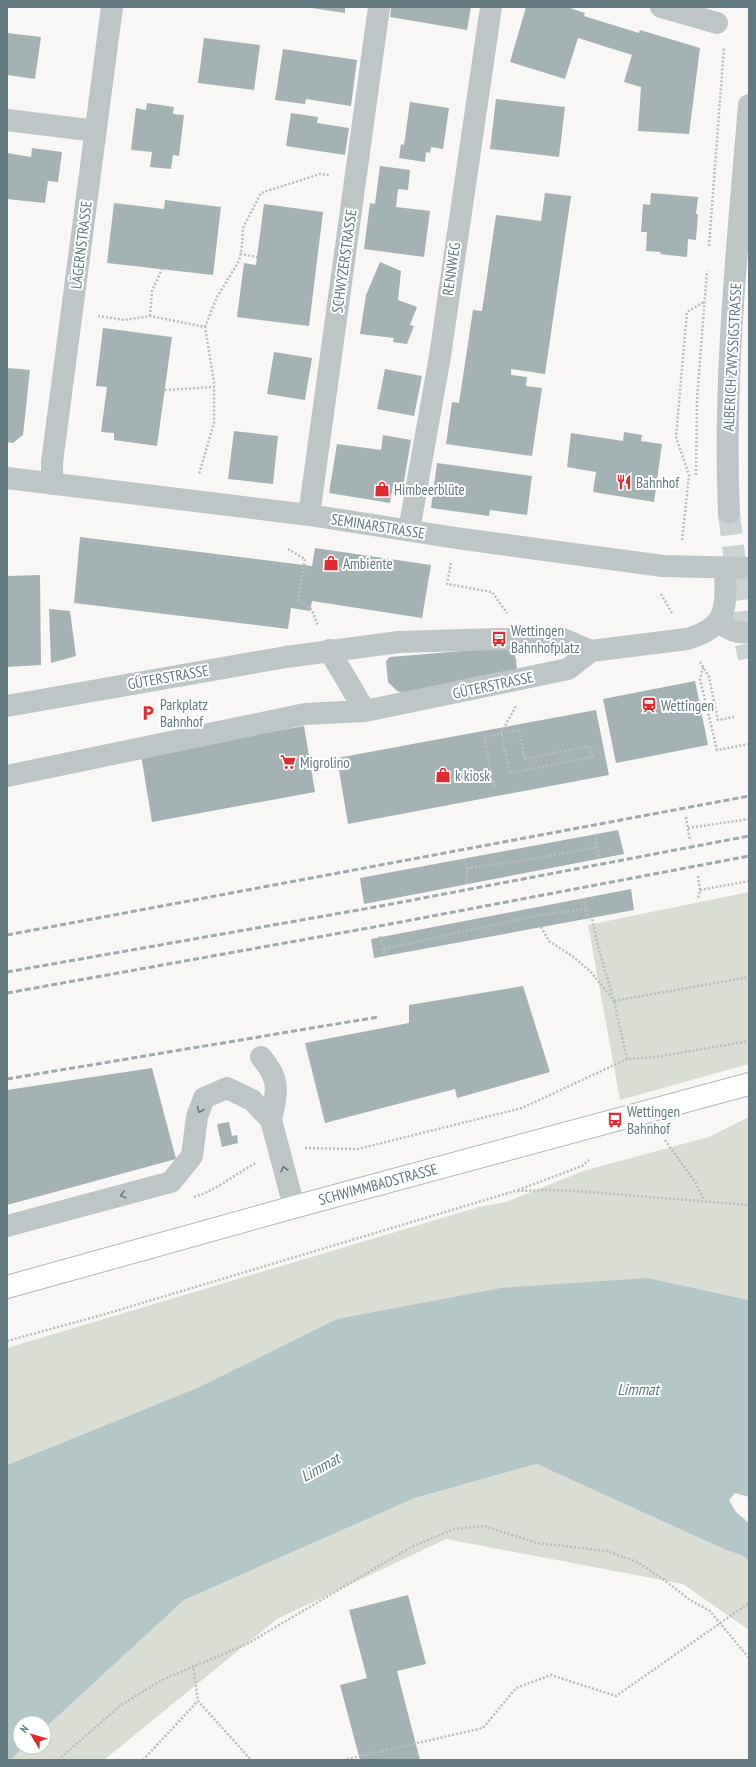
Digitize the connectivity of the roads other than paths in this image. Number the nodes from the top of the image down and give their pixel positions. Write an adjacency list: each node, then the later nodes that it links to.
1 (112, 7): 8 (street, LÄGERNSTRASSE)
2 (379, 7): 12 (street, SCHWYZERSTRASSE)
3 (491, 7): 13 (street, RENNWEG)
4 (661, 7): 5 (street)
5 (717, 23)
6 (749, 105): 11 (street, ALBERICH ZWYSSIGSTRASSE)
7 (7, 120): 8 (street)
8 (96, 131): 10 (street, LÄGERNSTRASSE)
9 (7, 478): 10 (street, SEMINARSTRASSE)
10 (52, 484): 12 (street, SEMINARSTRASSE)
11 (729, 513)
12 (309, 515): 13 (street, SEMINARSTRASSE)
13 (409, 530): 14 (street, SEMINARSTRASSE)
14 (725, 568): 15 (street, SEMINARSTRASSE); 16 (street)
15 (749, 568)
16 (718, 622): 17 (street); 19 (street)
17 (749, 632)
18 (329, 650): 19 (street, GÜTERSTRASSE); 20 (street, GÜTERSTRASSE); 21 (street)
19 (591, 651): 21 (street, GÜTERSTRASSE)
20 (7, 706)
21 (365, 711): 22 (street, GÜTERSTRASSE)
22 (7, 776)
23 (262, 1057): 25 (street)
24 (749, 1084): 26 (main road, SCHWIMMBADSTRASSE)
25 (271, 1120): 26 (street, one-way to 25); 27 (street, one-way to 27)
26 (294, 1207): 28 (main road, SCHWIMMBADSTRASSE)
27 (7, 1226)
28 (7, 1287)

